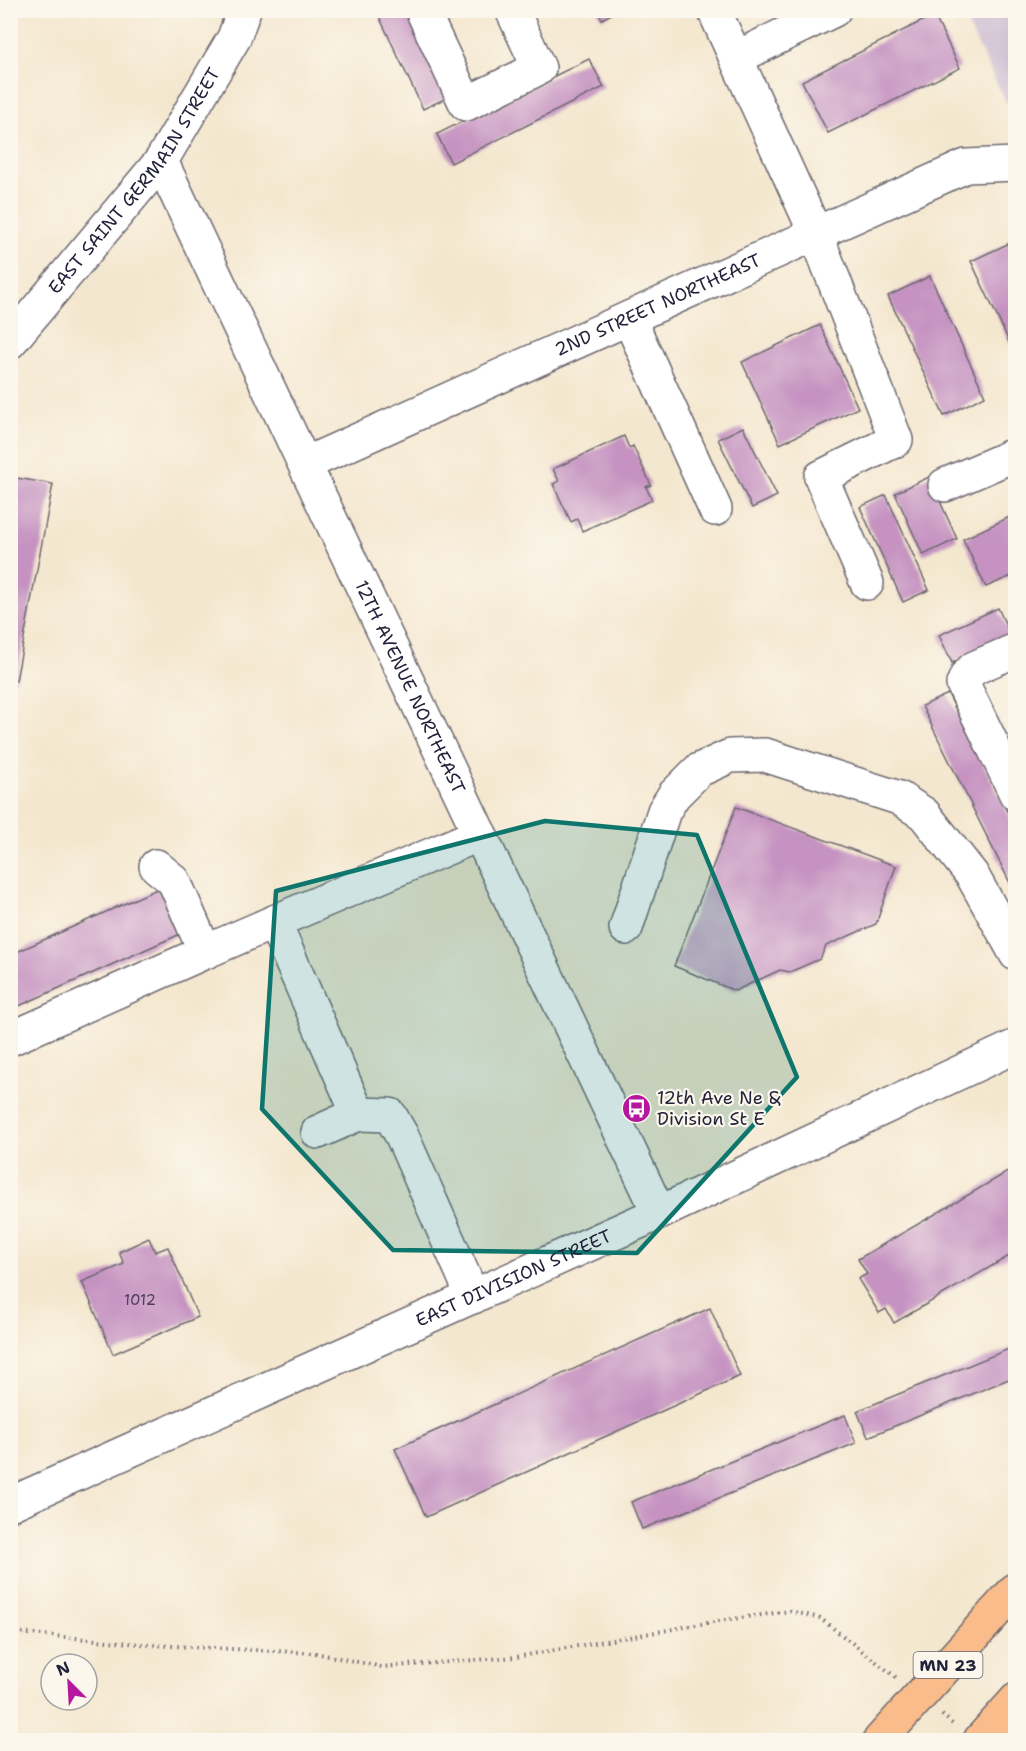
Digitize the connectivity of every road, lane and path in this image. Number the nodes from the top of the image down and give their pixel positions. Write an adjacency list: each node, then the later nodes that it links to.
1 (244, 10): 7 (street, EAST SAINT GERMAIN STREET)
2 (422, 10): 3 (street)
3 (512, 10)
4 (714, 10): 6 (street)
5 (834, 10): 6 (street)
6 (736, 58): 9 (street)
7 (161, 161): 11 (street, EAST SAINT GERMAIN STREET); 13 (street, 12TH AVENUE NORTHEAST)
8 (1016, 164): 9 (street, 2ND STREET NORTHEAST)
9 (816, 234): 10 (street, 2ND STREET NORTHEAST); 16 (street)
10 (629, 318): 13 (street, 2ND STREET NORTHEAST); 15 (street)
11 (10, 342)
12 (1016, 454): 14 (street)
13 (304, 464): 19 (street, 12TH AVENUE NORTHEAST)
14 (945, 485)
15 (715, 509)
16 (867, 583)
17 (1016, 650): 18 (street)
18 (1016, 794)
19 (480, 834): 21 (street); 29 (street, 12TH AVENUE NORTHEAST)
20 (156, 866): 23 (street)
21 (274, 922): 23 (street); 27 (street)
22 (626, 928): 24 (street)
23 (205, 952): 25 (street)
24 (1016, 954)
25 (10, 1039)
26 (1016, 1046): 29 (street, EAST DIVISION STREET)
27 (358, 1114): 28 (street); 30 (street)
28 (318, 1132)
29 (659, 1213): 30 (street, EAST DIVISION STREET)
30 (473, 1297): 31 (street, EAST DIVISION STREET)
31 (10, 1504)
32 (1016, 1589): 34 (highway, MN 23)
33 (10, 1632): 34 (path)
34 (919, 1697): 36 (path); 37 (highway, MN 23)
35 (1016, 1700): 36 (highway)
36 (972, 1737)
37 (880, 1740)

